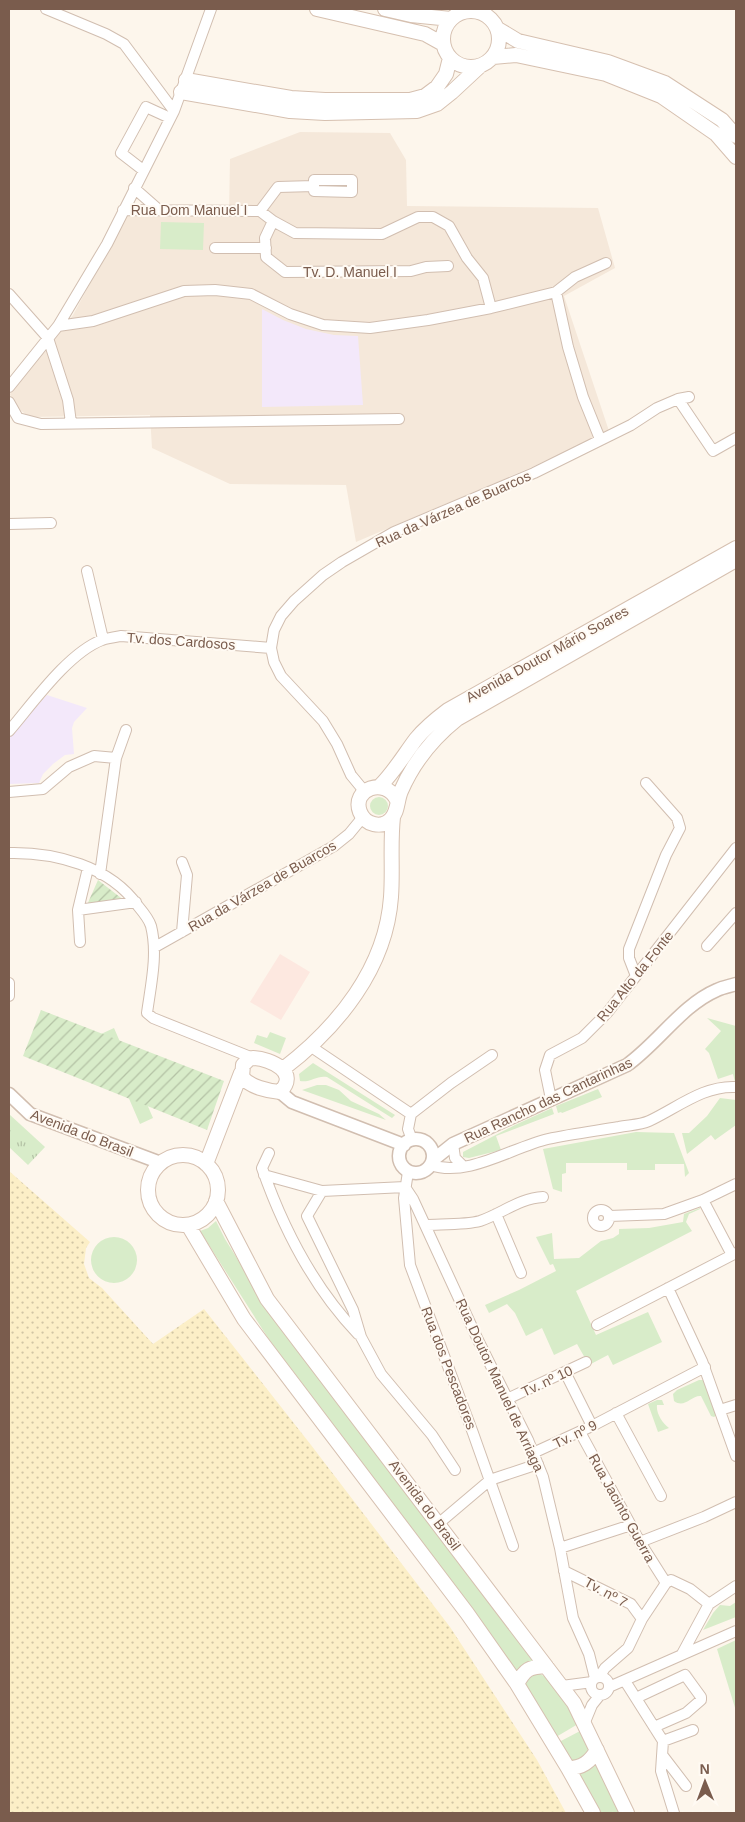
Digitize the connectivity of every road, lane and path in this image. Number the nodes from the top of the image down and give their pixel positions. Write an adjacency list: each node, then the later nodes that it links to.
1 (46, 9): 12 (street)
2 (317, 9): 7 (main road)
3 (385, 9): 5 (main road)
4 (210, 11): 11 (street)
5 (459, 13): 6 (main road); 7 (main road)
6 (494, 19): 8 (main road); 13 (main road)
7 (444, 44): 9 (main road)
8 (493, 57): 10 (main road); 14 (main road)
9 (450, 58): 10 (main road); 11 (main road)
10 (480, 66): 11 (main road)
11 (183, 86): 12 (street)
12 (172, 115): 15 (street); 15 (street)
13 (736, 136)
14 (736, 157)
15 (144, 170): 17 (street)
16 (314, 186): 20 (street)
17 (134, 188): 18 (street); 19 (street)
18 (123, 210): 19 (street, Rua Dom Manuel I); 29 (street)
19 (159, 210): 20 (street, Rua Dom Manuel I)
20 (260, 211): 21 (street, Rua Dom Manuel I)
21 (273, 221): 23 (street); 28 (street, Rua Dom Manuel I)
22 (215, 248): 23 (street)
23 (266, 248): 25 (street, Tv. D. Manuel I)
24 (606, 263): 26 (street)
25 (448, 266)
26 (556, 292): 28 (street); 38 (street)
27 (9, 294): 30 (street)
28 (491, 308): 29 (street)
29 (58, 326): 30 (street)
30 (48, 338): 31 (street); 36 (street)
31 (9, 388)
32 (689, 397): 33 (street, Rua da Várzea de Buarcos)
33 (678, 400): 37 (street); 38 (street, Rua da Várzea de Buarcos)
34 (9, 402): 36 (street)
35 (399, 419): 36 (street)
36 (71, 423)
37 (736, 438)
38 (600, 439): 45 (street, Rua da Várzea de Buarcos)
39 (9, 524): 40 (street)
40 (51, 524)
41 (736, 548): 50 (main road, Avenida Doutor Mário Soares)
42 (736, 560): 53 (main road, Avenida Doutor Mário Soares)
43 (88, 571): 44 (street)
44 (103, 639): 45 (street, Tv. dos Cardosos); 47 (street, Tv. dos Cardosos)
45 (271, 648): 52 (street)
46 (126, 730): 48 (street)
47 (9, 731)
48 (116, 758): 51 (street); 61 (street)
49 (646, 783): 69 (street)
50 (380, 786): 52 (main road); 53 (main road)
51 (9, 792)
52 (365, 792): 55 (main road)
53 (397, 800): 54 (main road)
54 (393, 817): 55 (main road); 56 (main road)
55 (368, 821): 56 (main road); 65 (street, Rua da Várzea de Buarcos)
56 (390, 842): 73 (main road)
57 (736, 848): 69 (street, Rua Alto da Fonte)
58 (9, 853): 60 (street)
59 (182, 862): 65 (street)
60 (88, 868): 61 (street); 63 (street)
61 (100, 874): 62 (street)
62 (136, 902): 63 (street); 68 (street)
63 (78, 910): 66 (street)
64 (736, 913): 67 (street)
65 (182, 932): 68 (street, Rua da Várzea de Buarcos)
66 (80, 942)
67 (707, 946)
68 (155, 947): 75 (street)
69 (636, 976): 83 (street, Rua Alto da Fonte)
70 (9, 983): 72 (street)
71 (736, 984): 83 (street, Rua Rancho das Cantarinhas)
72 (9, 996)
73 (310, 1046): 76 (main road); 84 (street)
74 (492, 1055): 84 (street)
75 (253, 1058): 76 (main road); 77 (main road)
76 (283, 1069): 80 (main road)
77 (241, 1073): 78 (main road); 82 (main road)
78 (255, 1086): 80 (main road); 82 (main road)
79 (736, 1087): 92 (street)
80 (280, 1092): 85 (street)
81 (9, 1094): 89 (street, Avenida do Brasil)
82 (232, 1098): 91 (main road)
83 (551, 1099): 87 (street, Rua Rancho das Cantarinhas)
84 (411, 1114): 85 (street)
85 (408, 1142): 86 (street); 93 (street)
86 (427, 1143): 87 (street, Rua Rancho das Cantarinhas); 90 (street)
87 (453, 1144): 90 (street, Rua Rancho das Cantarinhas); 92 (street)
88 (269, 1153): 94 (street)
89 (161, 1163): 91 (main road); 103 (main road)
90 (432, 1163): 92 (street); 93 (street)
91 (206, 1164): 99 (main road)
92 (463, 1166)
93 (408, 1172): 96 (street, Rua dos Pescadores)
94 (264, 1175): 97 (street); 109 (street)
95 (736, 1184): 100 (street)
96 (405, 1187): 97 (street); 104 (street, Rua Doutor Manuel de Arriaga); 123 (street, Rua dos Pescadores)
97 (322, 1191): 109 (street)
98 (543, 1197): 101 (street)
99 (216, 1200): 103 (main road); 126 (main road, Avenida do Brasil)
100 (703, 1200): 102 (street); 105 (street)
101 (496, 1214): 104 (street); 106 (street)
102 (609, 1216)
103 (188, 1225): 141 (main road)
104 (425, 1225): 113 (street, Rua Doutor Manuel de Arriaga)
105 (734, 1254): 107 (street)
106 (521, 1273)
107 (668, 1288): 108 (street); 111 (street)
108 (597, 1325)
109 (361, 1337): 122 (street)
110 (586, 1362): 112 (street, Tv. nº 10)
111 (704, 1367): 115 (street); 116 (street, Tv. nº 9)
112 (565, 1372): 113 (street, Tv. nº 10); 117 (street)
113 (507, 1399): 119 (street, Rua Doutor Manuel de Arriaga)
114 (736, 1405): 115 (street)
115 (720, 1410): 120 (street)
116 (616, 1413): 117 (street, Tv. nº 9); 124 (street)
117 (592, 1426): 118 (street, Tv. nº 9)
118 (580, 1432): 119 (street, Tv. nº 9); 127 (street, Rua Jacinto Guerra)
119 (533, 1454): 121 (street, Rua Doutor Manuel de Arriaga)
120 (736, 1456)
121 (538, 1464): 123 (street); 130 (street, Rua Doutor Manuel de Arriaga)
122 (455, 1470)
123 (490, 1480): 126 (street); 129 (street, Rua dos Pescadores)
124 (660, 1496)
125 (736, 1502): 128 (street)
126 (438, 1524): 138 (main road, Avenida do Brasil)
127 (631, 1525): 128 (street, Rua Jacinto Guerra); 130 (street)
128 (640, 1542): 132 (street, Rua Jacinto Guerra)
129 (513, 1546)
130 (560, 1548): 131 (street, Rua Doutor Manuel de Arriaga)
131 (564, 1571): 135 (street, Tv. nº 7); 139 (street, Rua Doutor Manuel de Arriaga)
132 (666, 1583): 134 (street); 135 (street)
133 (736, 1586): 134 (street)
134 (709, 1604): 137 (street)
135 (642, 1619): 139 (street)
136 (736, 1631): 137 (street)
137 (682, 1654): 140 (street)
138 (546, 1666): 141 (main road); 142 (main road, Avenida do Brasil)
139 (595, 1679): 142 (street); 143 (street); 144 (street)
140 (625, 1681): 143 (street); 145 (street)
141 (518, 1684): 152 (main road)
142 (562, 1686): 146 (main road, Avenida do Brasil)
143 (609, 1687): 144 (street)
144 (600, 1695): 146 (street)
145 (636, 1698): 147 (street); 147 (street)
146 (584, 1722): 150 (main road, Avenida do Brasil)
147 (654, 1727): 149 (street)
148 (693, 1730): 149 (street)
149 (664, 1741): 151 (street)
150 (597, 1750): 152 (main road); 155 (main road, Avenida do Brasil)
151 (663, 1756): 153 (street); 156 (street)
152 (568, 1768): 154 (main road)
153 (686, 1786)
154 (593, 1813)
155 (627, 1813)
156 (674, 1813)

